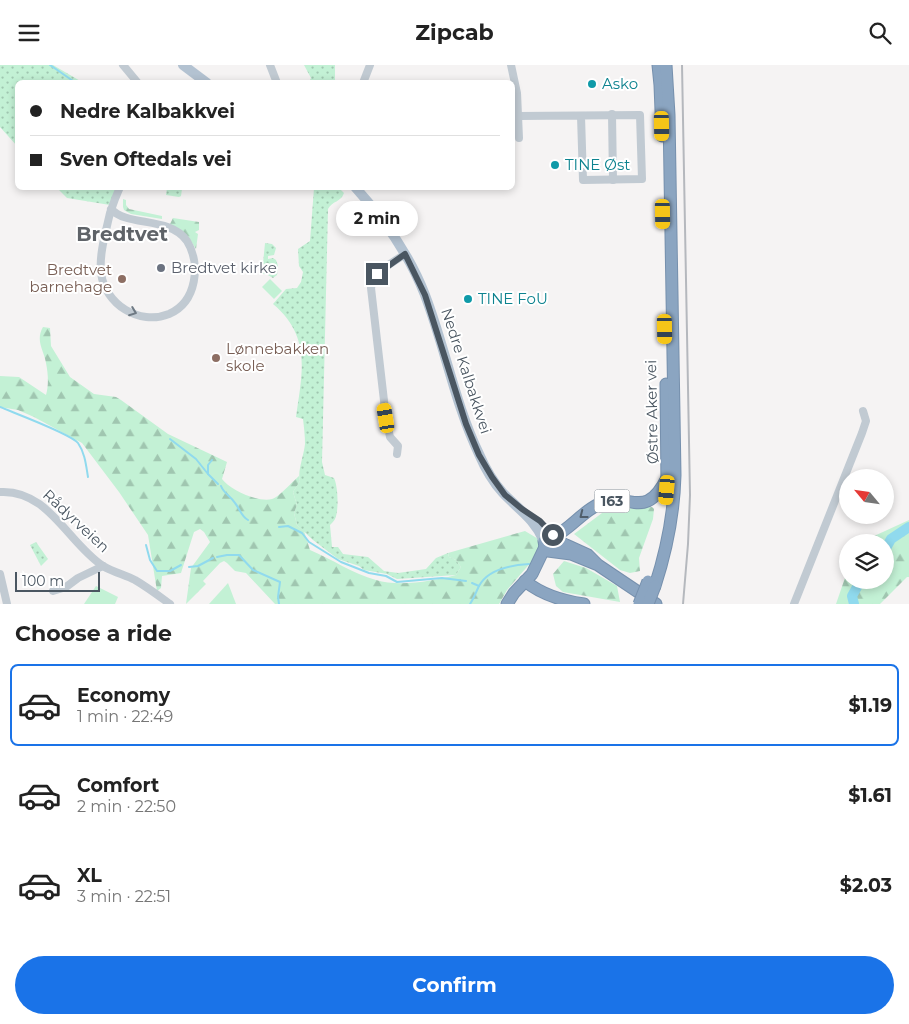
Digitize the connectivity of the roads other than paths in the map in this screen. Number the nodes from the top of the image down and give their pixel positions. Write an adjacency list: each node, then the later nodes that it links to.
1 (123, 65): 8 (street)
2 (183, 65): 9 (main road)
3 (270, 65): 10 (street)
4 (370, 65): 11 (street)
5 (511, 65): 12 (street)
6 (658, 65): 25 (highway, Østre Aker vei)
7 (666, 65): 31 (highway, Østre Aker vei)
8 (136, 80)
9 (203, 80)
10 (276, 80)
11 (364, 80)
12 (514, 80)
13 (515, 84): 15 (street)
14 (612, 114): 16 (street); 18 (street); 18 (street)
15 (519, 116): 16 (street); 17 (street)
16 (581, 116): 18 (street)
17 (519, 138)
18 (614, 180)
19 (119, 190): 21 (street)
20 (357, 190): 22 (main road, Nedre Kalbakkvei)
21 (111, 209): 21 (street, one-way to 21)
22 (405, 254): 24 (street); 27 (main road, Nedre Kalbakkvei)
23 (864, 411): 40 (street)
24 (397, 453)
25 (668, 477): 27 (highway, 163, one-way to 27); 31 (highway, Østre Aker vei)
26 (0, 492): 28 (street, Rådyrveien)
27 (552, 544): 30 (highway, 163); 39 (highway, Nedre Kalbakkvei)
28 (103, 566): 32 (street, Rådyrveien); 34 (street, Rådyrveien)
29 (0, 574): 33 (street)
30 (529, 577): 35 (highway, 163); 36 (highway)
31 (651, 583): 37 (highway, Østre Aker vei, bridge); 38 (highway, Østre Aker vei, bridge)
32 (53, 591)
33 (7, 604)
34 (170, 604)
35 (507, 604)
36 (584, 604)
37 (639, 604)
38 (648, 604)
39 (656, 604)
40 (794, 604)

